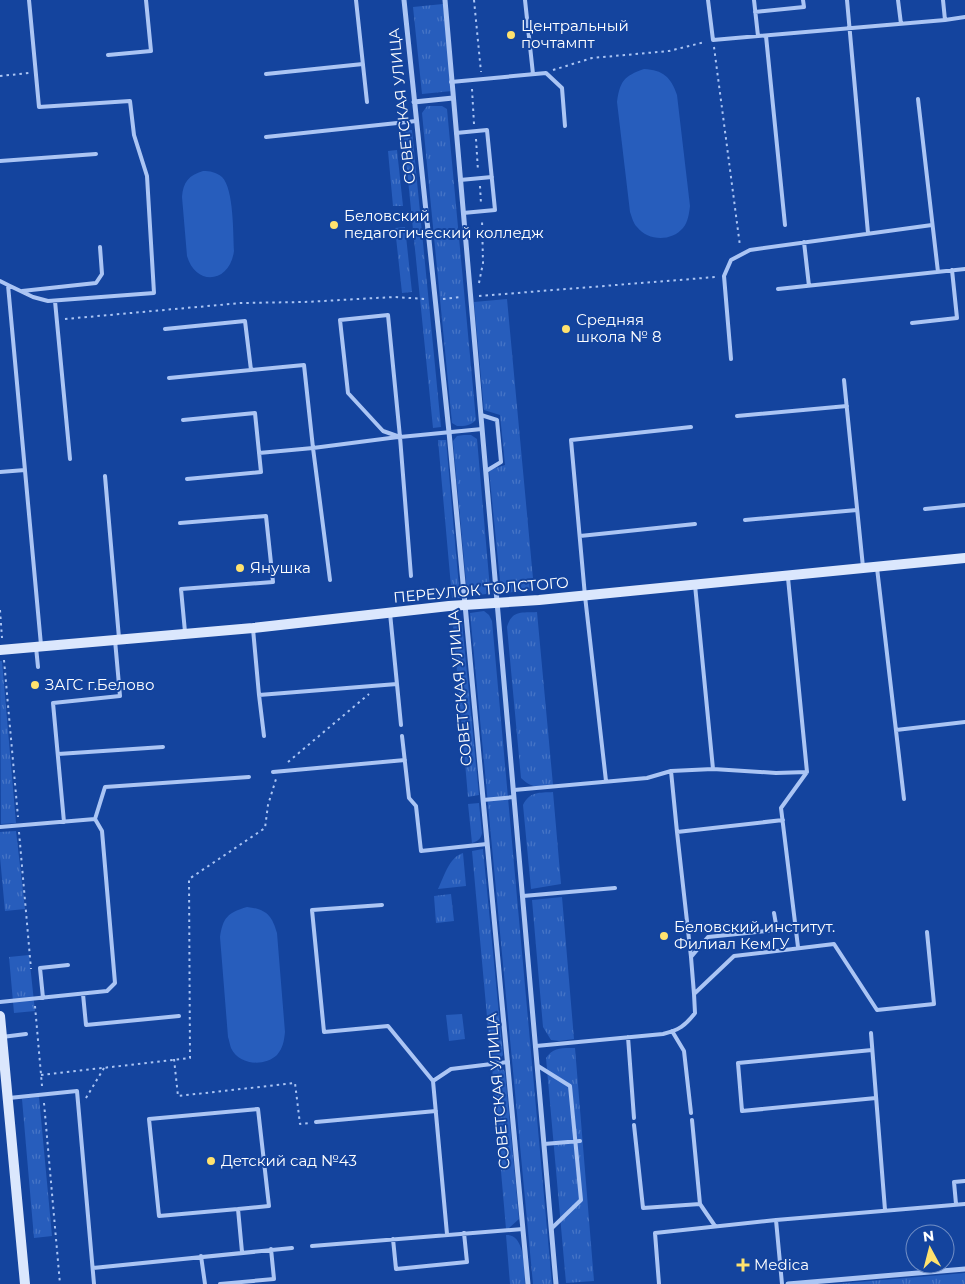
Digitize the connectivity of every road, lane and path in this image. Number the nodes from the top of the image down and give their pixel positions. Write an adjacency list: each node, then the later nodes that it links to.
1 (29, 0): 25 (lane)
2 (146, 0): 22 (lane)
3 (356, 0): 23 (lane)
4 (404, 0): 35 (street, СОВЕТСКАЯ УЛИЦА)
5 (444, 0): 30 (street)
6 (474, 0): 26 (path)
7 (525, 0): 28 (lane)
8 (708, 0): 21 (lane)
9 (754, 0): 14 (lane)
10 (804, 0): 14 (lane)
11 (847, 0): 18 (lane)
12 (898, 0): 17 (lane)
13 (943, 0): 16 (lane)
14 (755, 12): 19 (lane)
15 (965, 17): 16 (lane)
16 (945, 20): 17 (lane)
17 (900, 24): 18 (lane)
18 (850, 28): 20 (lane); 50 (lane)
19 (758, 36): 20 (lane); 21 (lane)
20 (766, 36): 48 (lane)
21 (713, 40): 24 (path); 53 (path)
22 (108, 55)
23 (362, 64): 27 (lane); 34 (lane)
24 (548, 71)
25 (36, 72): 29 (path); 65 (lane)
26 (481, 73)
27 (266, 74)
28 (533, 74): 30 (lane); 37 (lane)
29 (0, 76)
30 (452, 82): 32 (street)
31 (471, 83): 38 (path)
32 (453, 98): 35 (street); 39 (street)
33 (918, 99): 49 (lane)
34 (367, 102)
35 (414, 102): 36 (street, СОВЕТСКАЯ УЛИЦА)
36 (416, 121): 40 (lane); 64 (street, СОВЕТСКАЯ УЛИЦА)
37 (565, 126)
38 (475, 131): 39 (lane); 43 (lane); 44 (path)
39 (456, 133): 45 (street)
40 (266, 136)
41 (96, 154): 42 (lane)
42 (0, 161)
43 (492, 176): 44 (lane); 46 (lane)
44 (479, 178): 45 (lane); 46 (path)
45 (460, 180): 47 (street)
46 (482, 211): 47 (lane); 63 (path)
47 (462, 213): 63 (street)
48 (784, 225)
49 (932, 225): 50 (lane); 56 (lane)
50 (868, 233): 51 (lane)
51 (804, 242): 53 (lane); 60 (lane)
52 (100, 247): 62 (lane)
53 (742, 254): 57 (lane)
54 (965, 269): 55 (lane)
55 (952, 270): 56 (lane); 67 (lane)
56 (938, 272): 60 (lane)
57 (724, 276): 63 (path); 69 (lane)
58 (0, 281): 59 (lane)
59 (8, 285): 62 (lane); 84 (lane)
60 (809, 286): 61 (lane)
61 (778, 288)
62 (20, 291): 65 (lane)
63 (470, 297): 64 (path); 74 (street)
64 (435, 300): 66 (path); 79 (street, СОВЕТСКАЯ УЛИЦА)
65 (56, 301): 66 (lane)
66 (57, 320): 83 (lane)
67 (912, 323)
68 (166, 329): 70 (lane)
69 (731, 359)
70 (251, 370): 71 (lane); 81 (lane)
71 (169, 378)
72 (844, 380): 73 (lane)
73 (847, 406): 75 (lane); 91 (lane)
74 (480, 414): 78 (street); 85 (lane)
75 (737, 416)
76 (183, 420): 82 (lane)
77 (691, 427): 95 (lane)
78 (482, 429): 79 (lane); 85 (street)
79 (449, 432): 80 (lane); 105 (street, СОВЕТСКАЯ УЛИЦА)
80 (400, 437): 80 (lane); 81 (lane); 100 (lane)
81 (313, 448): 82 (lane); 101 (lane)
82 (259, 453): 88 (lane)
83 (70, 459)
84 (25, 470): 86 (lane); 111 (lane)
85 (486, 471): 104 (street)
86 (0, 472)
87 (105, 476): 110 (lane)
88 (187, 479)
89 (965, 505): 90 (lane)
90 (925, 508)
91 (857, 510): 92 (lane); 98 (lane)
92 (745, 520)
93 (180, 523): 109 (lane)
94 (695, 524): 95 (lane)
95 (580, 536): 103 (lane)
96 (965, 558): 97 (street, ПЕРЕУЛОК ТОЛСТОГО)
97 (877, 565): 98 (street, ПЕРЕУЛОК ТОЛСТОГО); 119 (lane)
98 (863, 567): 99 (street, ПЕРЕУЛОК ТОЛСТОГО)
99 (788, 575): 102 (street, ПЕРЕУЛОК ТОЛСТОГО); 129 (lane)
100 (411, 576)
101 (330, 580)
102 (695, 585): 103 (street, ПЕРЕУЛОК ТОЛСТОГО); 126 (lane)
103 (586, 596): 104 (street, ПЕРЕУЛОК ТОЛСТОГО); 132 (lane)
104 (497, 604): 105 (street, ПЕРЕУЛОК ТОЛСТОГО); 133 (street)
105 (464, 606): 107 (street, ПЕРЕУЛОК ТОЛСТОГО); 136 (street, СОВЕТСКАЯ УЛИЦА)
106 (0, 610): 112 (path)
107 (390, 613): 108 (street, ПЕРЕУЛОК ТОЛСТОГО); 114 (lane)
108 (254, 628): 109 (street, ПЕРЕУЛОК ТОЛСТОГО); 116 (lane)
109 (186, 634): 110 (street, ПЕРЕУЛОК ТОЛСТОГО)
110 (118, 640): 111 (street, ПЕРЕУЛОК ТОЛСТОГО); 123 (lane)
111 (38, 647): 112 (street, ПЕРЕУЛОК ТОЛСТОГО); 113 (lane)
112 (2, 650): 140 (path)
113 (38, 667)
114 (398, 684): 115 (lane); 118 (lane)
115 (378, 686): 116 (lane); 125 (path)
116 (259, 695): 120 (lane)
117 (965, 722): 119 (lane)
118 (401, 725)
119 (896, 730): 135 (lane)
120 (264, 736)
121 (402, 736): 124 (lane)
122 (163, 747): 123 (lane)
123 (58, 754): 139 (lane)
124 (405, 760): 128 (lane); 143 (lane)
125 (287, 763)
126 (713, 769): 127 (lane); 129 (lane)
127 (671, 771): 132 (lane); 142 (lane)
128 (273, 772)
129 (807, 772): 138 (lane)
130 (249, 777): 137 (lane)
131 (276, 778): 168 (path)
132 (606, 782): 133 (lane)
133 (514, 790): 134 (street)
134 (514, 797): 136 (lane); 145 (street)
135 (904, 799)
136 (483, 800): 143 (street, СОВЕТСКАЯ УЛИЦА)
137 (95, 819): 139 (lane); 153 (lane)
138 (783, 820): 142 (lane); 149 (lane)
139 (64, 822): 140 (lane)
140 (18, 826): 141 (lane); 152 (path)
141 (0, 827)
142 (677, 832): 150 (lane)
143 (487, 844): 169 (street, СОВЕТСКАЯ УЛИЦА)
144 (615, 888): 145 (lane)
145 (523, 896): 166 (street)
146 (382, 905): 173 (lane)
147 (774, 913): 150 (lane)
148 (927, 932): 149 (lane)
149 (798, 947): 154 (lane)
150 (691, 957): 154 (lane)
151 (68, 965): 155 (lane)
152 (31, 970)
153 (83, 994): 155 (lane); 159 (lane)
154 (694, 994): 161 (lane)
155 (43, 998): 156 (lane)
156 (34, 999): 157 (lane); 172 (path)
157 (0, 1002)
158 (0, 1016): 160 (street)
159 (179, 1016)
160 (0, 1022): 164 (street)
161 (672, 1031): 165 (lane); 179 (lane)
162 (871, 1033): 167 (lane)
163 (26, 1034): 164 (lane)
164 (2, 1036): 175 (street)
165 (628, 1037): 166 (lane); 180 (lane)
166 (536, 1046): 170 (street)
167 (872, 1050): 176 (lane); 176 (lane)
168 (174, 1060): 171 (path); 182 (path)
169 (508, 1062): 173 (lane); 196 (street, СОВЕТСКАЯ УЛИЦА)
170 (538, 1066): 184 (lane); 186 (street)
171 (104, 1068): 172 (path); 178 (path)
172 (41, 1075): 174 (path)
173 (433, 1080): 177 (lane)
174 (43, 1094): 175 (lane); 178 (lane); 208 (path)
175 (8, 1098): 207 (street)
176 (876, 1098): 192 (lane)
177 (436, 1111): 182 (lane); 198 (lane)
178 (79, 1113): 205 (lane)
179 (691, 1113)
180 (634, 1118)
181 (692, 1120): 188 (lane)
182 (316, 1122)
183 (634, 1125): 188 (lane)
184 (575, 1141): 185 (lane); 186 (lane); 195 (lane)
185 (580, 1141)
186 (544, 1144): 195 (street)
187 (965, 1181): 189 (lane)
188 (700, 1204): 194 (lane)
189 (956, 1204): 190 (lane); 192 (lane)
190 (965, 1204)
191 (238, 1209): 191 (lane); 203 (lane)
192 (885, 1210): 193 (lane)
193 (776, 1220): 194 (lane); 215 (lane)
194 (715, 1226): 214 (lane)
195 (552, 1228): 213 (street)
196 (523, 1229): 197 (lane); 212 (street, СОВЕТСКАЯ УЛИЦА)
197 (464, 1232): 198 (lane); 199 (lane)
198 (446, 1234): 199 (lane)
199 (393, 1239): 200 (lane)
200 (312, 1246)
201 (292, 1248): 202 (lane)
202 (271, 1249): 203 (lane); 211 (lane)
203 (242, 1252): 204 (lane)
204 (201, 1256): 205 (lane); 210 (lane)
205 (93, 1268): 209 (lane)
206 (965, 1269): 216 (street)
207 (25, 1284)
208 (60, 1284)
209 (94, 1284)
210 (205, 1284)
211 (220, 1284)
212 (528, 1284)
213 (556, 1284)
214 (659, 1284)
215 (782, 1284)
216 (788, 1284)

